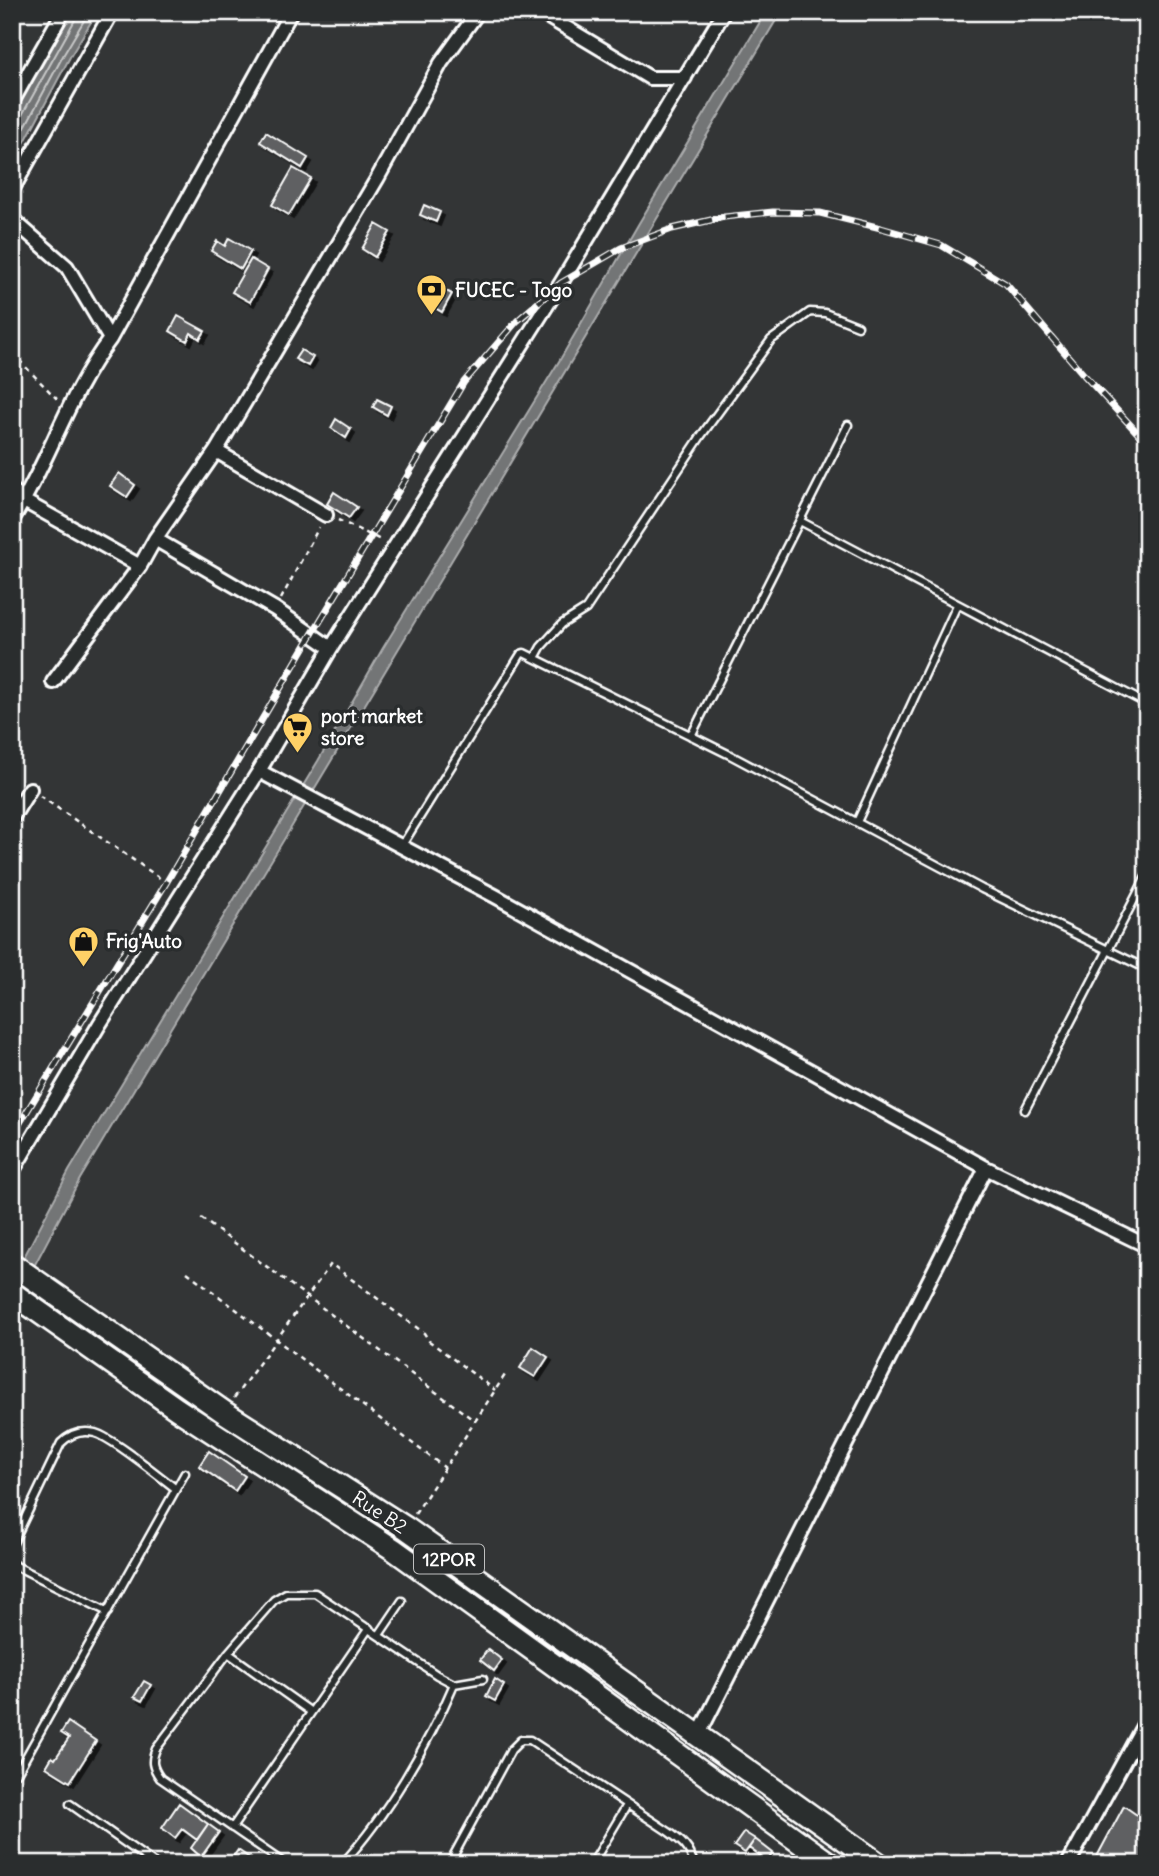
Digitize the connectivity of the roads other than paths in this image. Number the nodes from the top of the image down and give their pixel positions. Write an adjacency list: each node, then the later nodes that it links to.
1 (63, 12): 8 (street)
2 (112, 12): 9 (street)
3 (291, 12): 12 (street)
4 (478, 12): 14 (street)
5 (540, 12): 7 (street)
6 (724, 12): 7 (street)
7 (685, 78): 23 (street)
8 (12, 102)
9 (12, 190)
10 (12, 219): 12 (street)
11 (858, 326): 24 (lane)
12 (110, 339): 16 (street)
13 (848, 425): 19 (lane)
14 (216, 451): 17 (street); 20 (street)
15 (12, 491): 16 (street)
16 (24, 501): 18 (street); 21 (street)
17 (326, 514)
18 (12, 520)
19 (800, 521): 22 (lane); 27 (lane)
20 (155, 539): 21 (street); 23 (street)
21 (140, 566): 25 (street)
22 (957, 604): 26 (lane); 31 (lane)
23 (331, 648): 28 (street)
24 (535, 658): 27 (lane); 32 (lane)
25 (53, 682)
26 (1147, 704)
27 (691, 736): 31 (lane)
28 (258, 771): 32 (street); 38 (street)
29 (30, 789): 30 (street)
30 (12, 818)
31 (858, 822): 34 (lane)
32 (401, 847): 37 (street)
33 (1147, 874): 34 (lane)
34 (1108, 951): 35 (lane); 36 (lane)
35 (1147, 969)
36 (1025, 1110)
37 (986, 1168): 39 (street); 55 (street)
38 (12, 1172)
39 (1147, 1246)
40 (12, 1264): 55 (main road, Rue B2 / 12POR)
41 (12, 1293): 66 (main road, Rue B2 / 12POR)
42 (185, 1473): 43 (lane)
43 (176, 1489): 44 (lane); 47 (lane)
44 (12, 1545)
45 (12, 1564): 47 (lane)
46 (402, 1601): 49 (lane)
47 (108, 1612): 56 (lane)
48 (369, 1628): 49 (lane); 50 (lane); 53 (lane)
49 (379, 1635): 52 (lane)
50 (228, 1653): 53 (lane); 59 (lane)
51 (483, 1679): 52 (lane)
52 (454, 1684): 62 (lane)
53 (311, 1712): 59 (lane)
54 (1147, 1719): 68 (street)
55 (698, 1736): 67 (main road, Rue B2 / 12POR)
56 (18, 1773)
57 (70, 1804): 60 (lane)
58 (627, 1805): 63 (lane); 64 (lane); 65 (lane)
59 (232, 1828): 61 (lane)
60 (155, 1864)
61 (285, 1864)
62 (342, 1864)
63 (449, 1864)
64 (592, 1864)
65 (693, 1864)
66 (830, 1864)
67 (879, 1864)
68 (1068, 1864)

